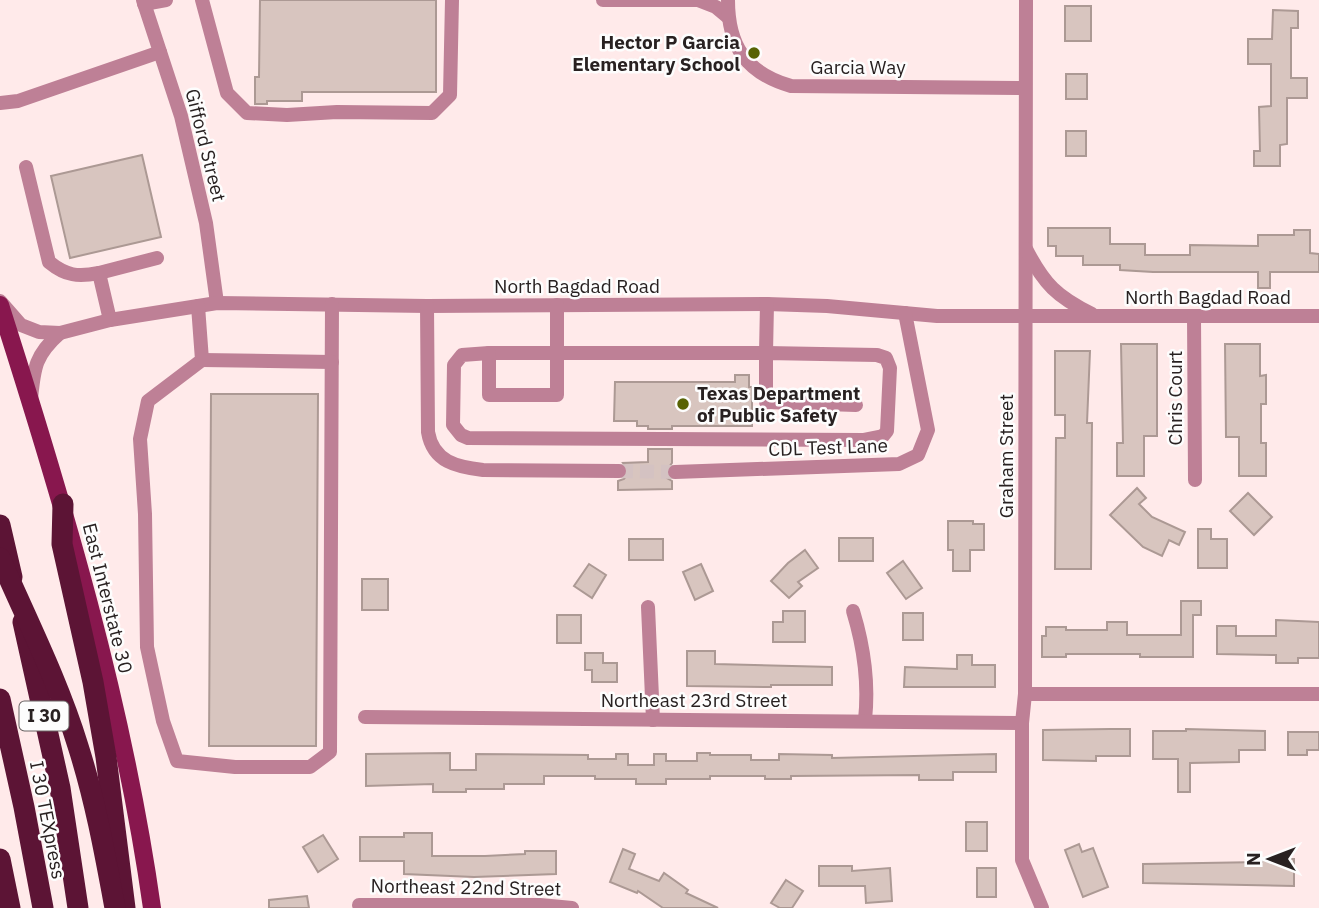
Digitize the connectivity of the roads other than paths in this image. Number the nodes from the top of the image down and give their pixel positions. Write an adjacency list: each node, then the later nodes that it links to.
1 (166, 0): 7 (street)
2 (202, 0): 3 (street)
3 (452, 0)
4 (603, 0): 8 (street)
5 (728, 0): 8 (street, Garcia Way)
6 (1026, 0): 10 (street, Graham Street)
7 (144, 2): 9 (street, Gifford Street)
8 (728, 17): 10 (street, Garcia Way)
9 (160, 52): 11 (street); 17 (street, Gifford Street)
10 (1025, 88): 13 (street, Graham Street)
11 (0, 103)
12 (26, 167): 15 (street)
13 (1024, 246): 24 (street, Graham Street); 25 (street, North Bagdad Road)
14 (157, 258): 15 (street)
15 (99, 273): 28 (street)
16 (0, 303): 29 (street, North Bagdad Road); 35 (main road, East Interstate 30)
17 (217, 303): 18 (street, North Bagdad Road); 21 (street, North Bagdad Road)
18 (332, 304): 22 (street, North Bagdad Road); 34 (street)
19 (767, 304): 20 (street, North Bagdad Road); 23 (street, North Bagdad Road); 31 (street)
20 (557, 305): 22 (street, North Bagdad Road); 30 (street)
21 (198, 306): 28 (street, North Bagdad Road); 33 (street)
22 (427, 306): 37 (street)
23 (905, 313): 24 (street, North Bagdad Road); 38 (street, CDL Test Lane)
24 (1024, 316): 25 (street, North Bagdad Road); 45 (street, Graham Street)
25 (1097, 316): 26 (street, North Bagdad Road)
26 (1194, 316): 27 (street, North Bagdad Road); 39 (street, Chris Court)
27 (1319, 316)
28 (110, 320): 29 (street, North Bagdad Road)
29 (60, 333): 35 (street)
30 (556, 353): 31 (street); 32 (street); 32 (street)
31 (766, 353): 32 (street); 36 (street)
32 (489, 354)
33 (202, 360): 34 (street); 34 (street)
34 (332, 362)
35 (31, 401): 40 (main road, East Interstate 30)
36 (856, 405)
37 (619, 471)
38 (675, 472)
39 (1195, 480)
40 (63, 504): 58 (highway); 59 (main road, East Interstate 30)
41 (0, 525): 56 (highway, I 30)
42 (0, 558): 57 (highway, bridge)
43 (648, 607): 49 (street)
44 (853, 611): 50 (street)
45 (1025, 694): 46 (street); 51 (street, Graham Street)
46 (1319, 694)
47 (0, 699): 55 (highway, I 30 TEXpress)
48 (365, 717): 49 (street, Northeast 23rd Street)
49 (653, 720): 50 (street, Northeast 23rd Street)
50 (865, 720): 51 (street, Northeast 23rd Street)
51 (1022, 723): 61 (street, Graham Street)
52 (0, 859): 54 (highway)
53 (359, 905): 60 (street, Northeast 22nd Street)
54 (10, 908)
55 (43, 908)
56 (78, 908)
57 (115, 908)
58 (125, 908)
59 (152, 908)
60 (572, 908)
61 (1042, 908)

